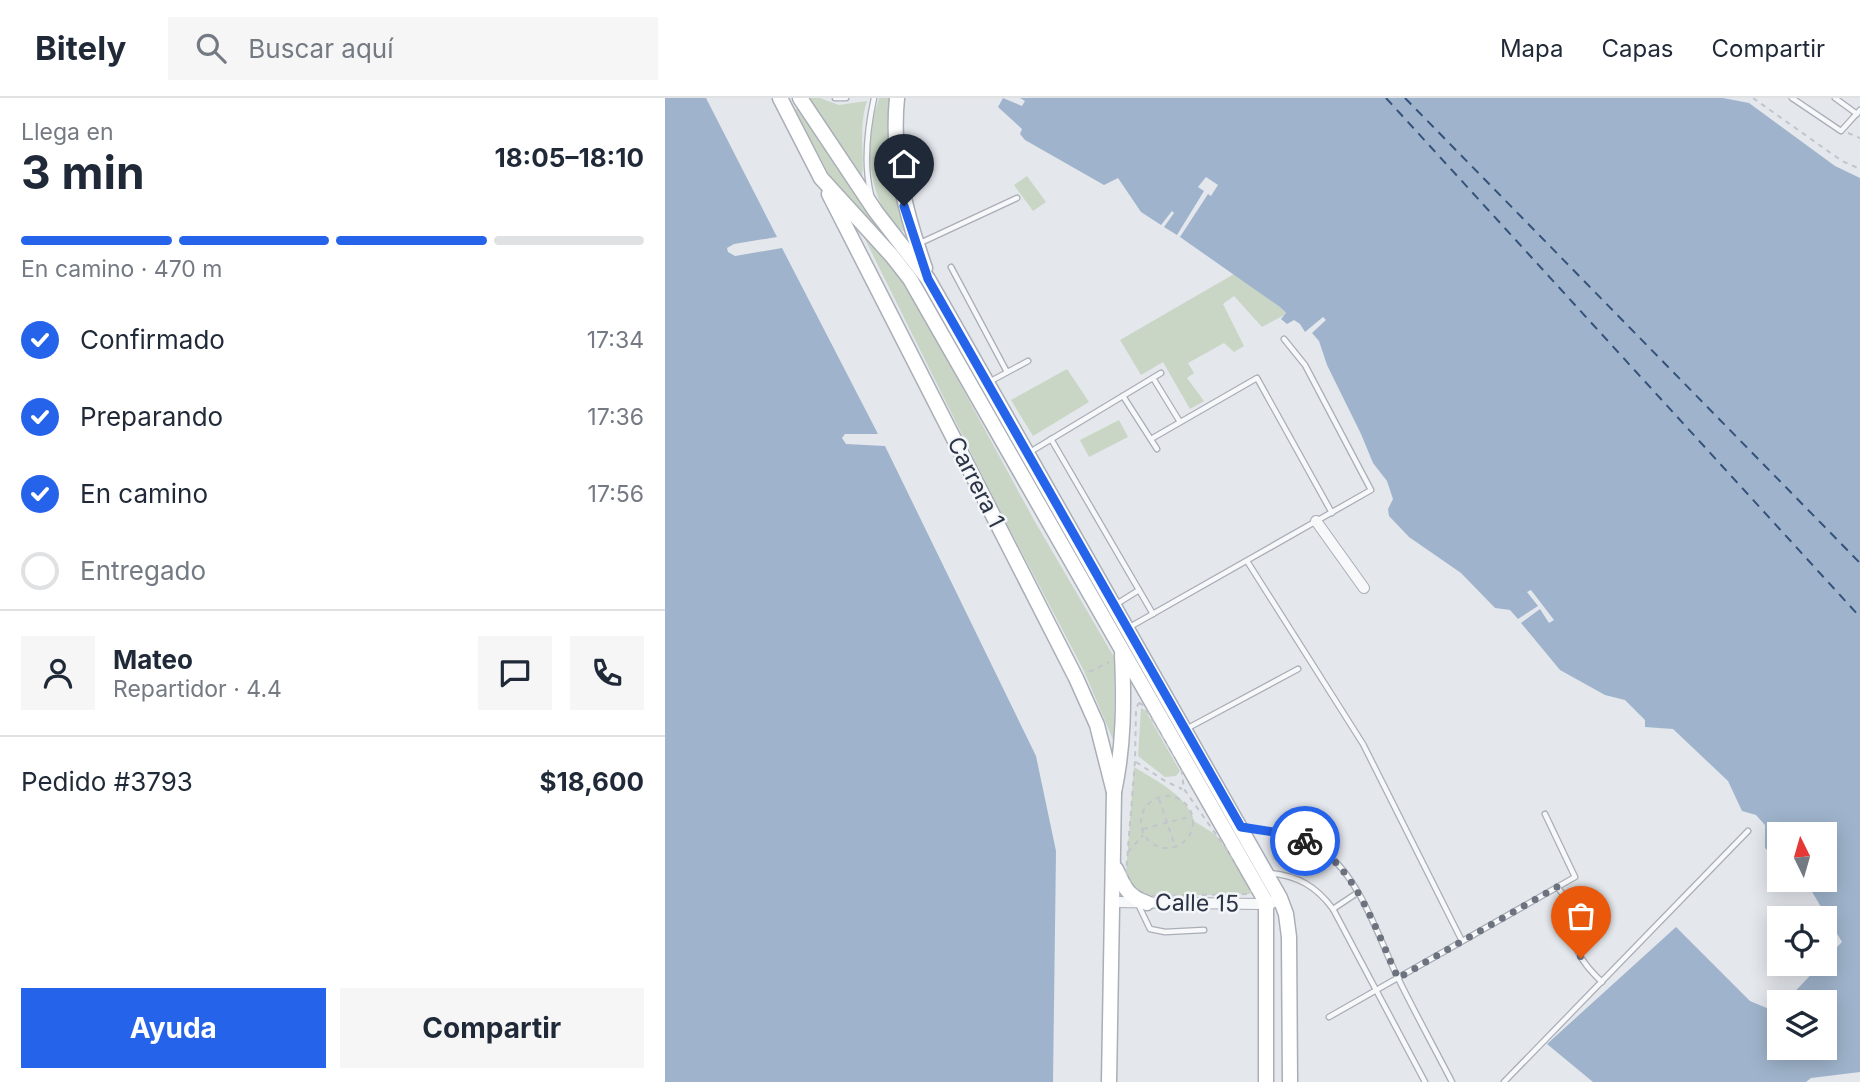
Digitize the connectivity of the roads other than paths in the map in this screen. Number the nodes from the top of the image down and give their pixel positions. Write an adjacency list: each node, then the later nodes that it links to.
1 (780, 98): 10 (main road, Carrera 1)
2 (800, 98): 12 (main road)
3 (835, 98): 4 (lane)
4 (846, 98)
5 (874, 98): 12 (lane)
6 (1792, 98): 9 (lane)
7 (1835, 98): 9 (lane)
8 (897, 101): 13 (main road)
9 (1858, 112)
10 (821, 178): 13 (main road); 38 (main road, Carrera 1)
11 (1017, 198): 13 (lane)
12 (876, 212): 13 (main road)
13 (904, 250): 20 (main road); 35 (main road)
14 (951, 267): 17 (lane)
15 (1284, 339): 27 (lane)
16 (1028, 361): 17 (lane)
17 (1007, 372): 20 (lane)
18 (1161, 373): 19 (lane)
19 (1153, 378): 21 (lane); 22 (lane)
20 (987, 383): 26 (main road)
21 (1123, 396): 23 (lane); 24 (lane)
22 (1179, 422): 24 (lane); 27 (lane)
23 (1051, 439): 26 (lane); 31 (lane)
24 (1151, 439): 25 (lane)
25 (1157, 449)
26 (1028, 453): 32 (main road)
27 (1332, 513): 28 (lane)
28 (1316, 521): 29 (lane); 30 (street)
29 (1247, 561): 33 (lane); 51 (lane)
30 (1364, 588)
31 (1139, 590): 32 (lane); 33 (lane)
32 (1115, 605): 34 (main road)
33 (1153, 614): 34 (lane)
34 (1128, 629): 35 (main road, Carrera 1); 37 (main road)
35 (1119, 654): 38 (main road, Carrera 1); 46 (main road)
36 (1298, 669): 37 (lane)
37 (1186, 730): 40 (main road)
38 (1114, 792): 42 (main road, Carrera 1)
39 (1545, 814): 44 (lane)
40 (1241, 827): 43 (main road); 45 (lane)
41 (1748, 831): 53 (lane)
42 (1114, 865): 47 (main road, Carrera 1); 48 (main road)
43 (1266, 873): 46 (main road); 49 (lane)
44 (1557, 887): 51 (lane); 53 (lane)
45 (1356, 893): 49 (lane); 52 (lane)
46 (1273, 900): 48 (street, Calle 15); 58 (main road); 59 (main road)
47 (1113, 902): 48 (street, Calle 15); 57 (main road, Carrera 1)
48 (1142, 903): 50 (lane)
49 (1333, 909): 54 (lane)
50 (1204, 930)
51 (1462, 941): 52 (lane)
52 (1398, 978): 54 (lane); 56 (lane)
53 (1602, 982): 61 (lane)
54 (1375, 991): 55 (lane); 60 (lane)
55 (1329, 1017)
56 (1449, 1081)
57 (1109, 1082)
58 (1266, 1082)
59 (1290, 1082)
60 (1425, 1082)
61 (1504, 1082)

